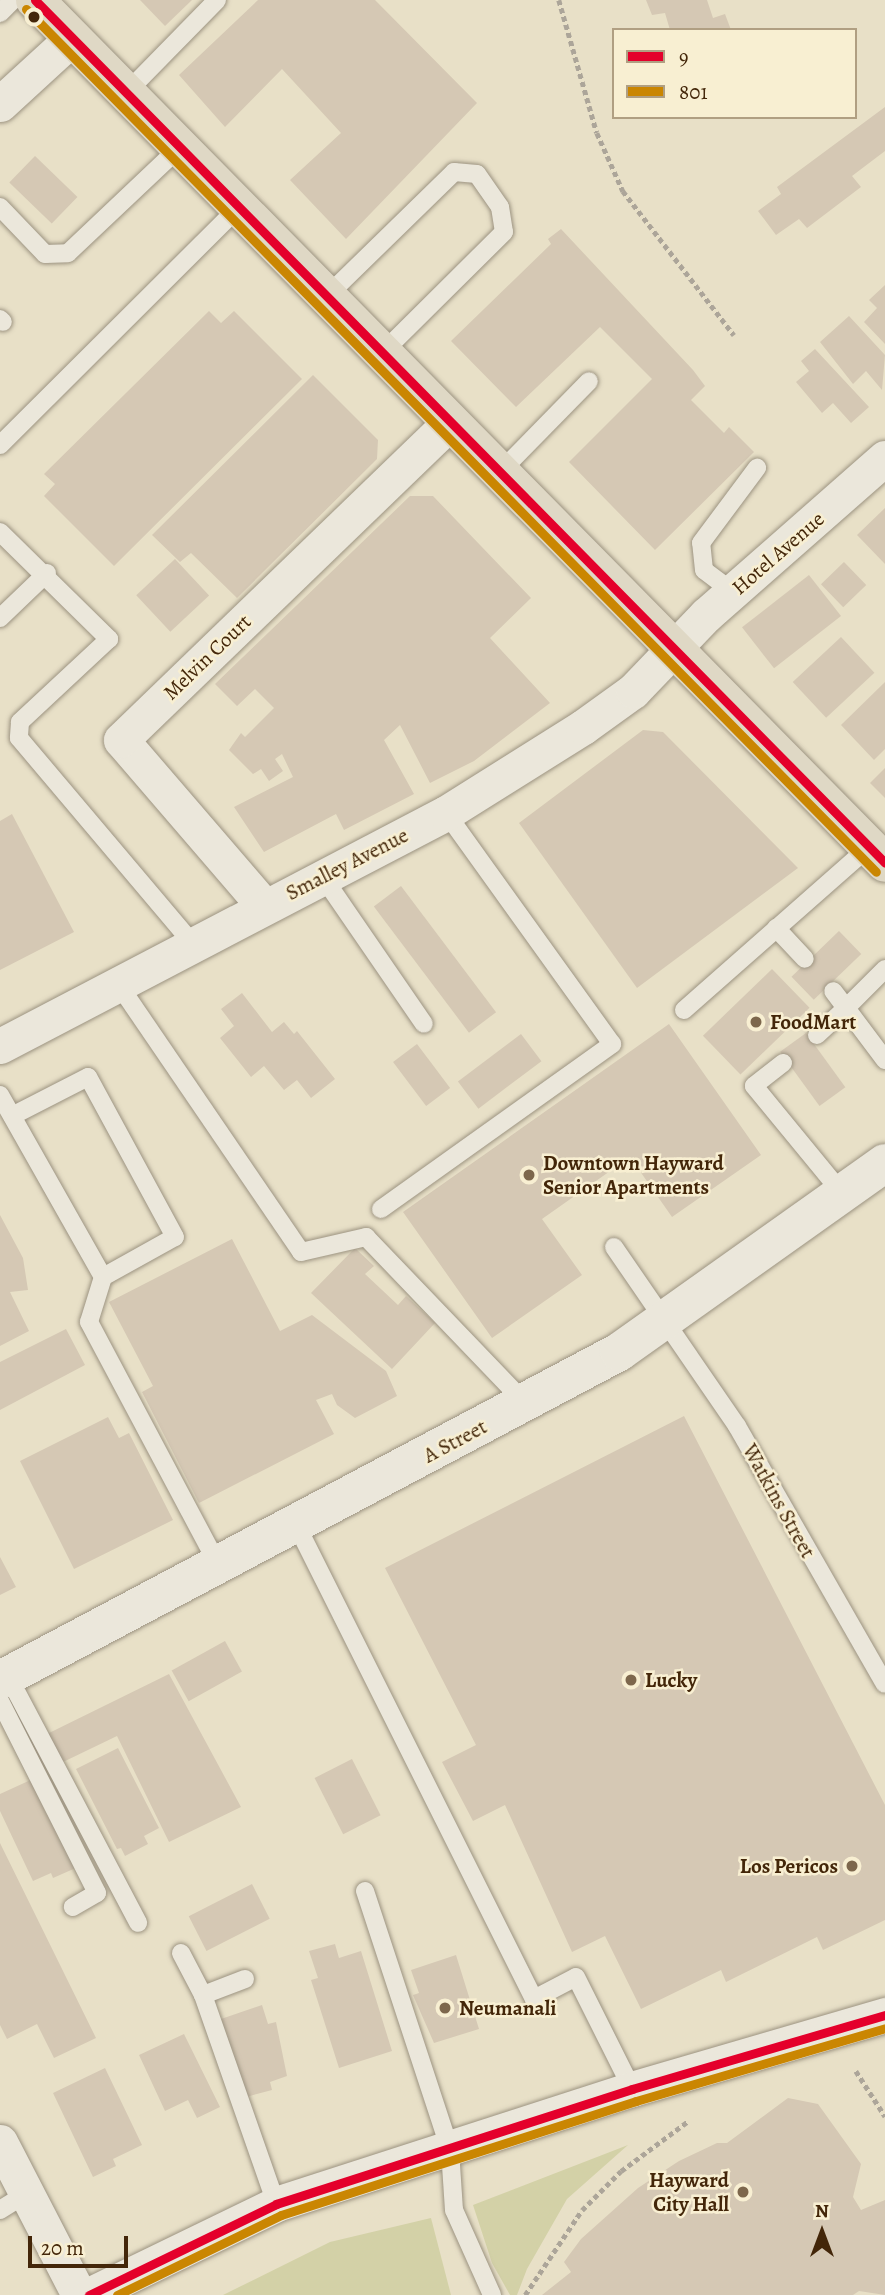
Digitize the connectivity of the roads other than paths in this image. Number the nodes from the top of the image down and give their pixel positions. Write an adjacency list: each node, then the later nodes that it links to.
1 (13, 0): 4 (lane)
2 (35, 0): 5 (main road)
3 (217, 0): 6 (lane)
4 (0, 13)
5 (73, 37): 6 (main road); 7 (street)
6 (126, 93): 8 (main road)
7 (0, 104)
8 (179, 148): 9 (lane); 10 (main road)
9 (0, 207)
10 (238, 208): 11 (main road); 15 (lane)
11 (326, 297): 12 (main road); 12 (lane)
12 (382, 354): 14 (main road)
13 (589, 381): 18 (lane)
14 (450, 422): 18 (main road); 27 (street, Melvin Court)
15 (0, 445)
16 (885, 458): 21 (street, Hotel Avenue)
17 (757, 468): 21 (lane)
18 (500, 472): 23 (main road)
19 (0, 532): 20 (lane)
20 (47, 573): 22 (lane); 29 (lane)
21 (733, 592): 23 (street, Hotel Avenue)
22 (0, 618)
23 (673, 649): 24 (street, Smalley Avenue); 25 (main road)
24 (446, 813): 26 (street, Smalley Avenue); 45 (lane)
25 (877, 855): 28 (lane)
26 (323, 877): 27 (street, Smalley Avenue); 36 (lane)
27 (264, 906): 29 (street, Smalley Avenue)
28 (776, 928): 30 (lane); 35 (lane)
29 (193, 944): 32 (street, Smalley Avenue)
30 (805, 959)
31 (885, 969): 34 (lane)
32 (119, 985): 38 (street, Smalley Avenue); 49 (lane)
33 (833, 991): 34 (lane)
34 (846, 1008): 37 (lane); 39 (lane)
35 (684, 1010)
36 (424, 1024)
37 (817, 1035)
38 (0, 1046)
39 (885, 1060)
40 (783, 1063): 44 (lane)
41 (0, 1095): 42 (lane)
42 (12, 1116): 47 (lane); 47 (lane)
43 (885, 1163): 44 (main road, A Street)
44 (842, 1193): 48 (main road, A Street)
45 (381, 1209)
46 (614, 1247): 48 (lane, Watkins Street)
47 (103, 1277): 51 (lane)
48 (666, 1322): 49 (main road, A Street); 52 (lane, Watkins Street)
49 (525, 1403): 50 (main road, A Street)
50 (297, 1526): 51 (main road, A Street); 61 (lane)
51 (219, 1566): 53 (main road, A Street)
52 (885, 1684)
53 (3, 1686): 55 (lane); 56 (lane)
54 (365, 1891): 63 (lane)
55 (73, 1907)
56 (138, 1923)
57 (181, 1953): 59 (lane)
58 (245, 1979): 59 (lane)
59 (203, 1995): 65 (lane)
60 (885, 2015): 61 (street)
61 (632, 2089): 63 (street)
62 (0, 2142): 64 (street)
63 (450, 2150): 65 (street); 68 (lane)
64 (13, 2202): 66 (street)
65 (276, 2204): 67 (street)
66 (79, 2295)
67 (89, 2295)
68 (492, 2295)

